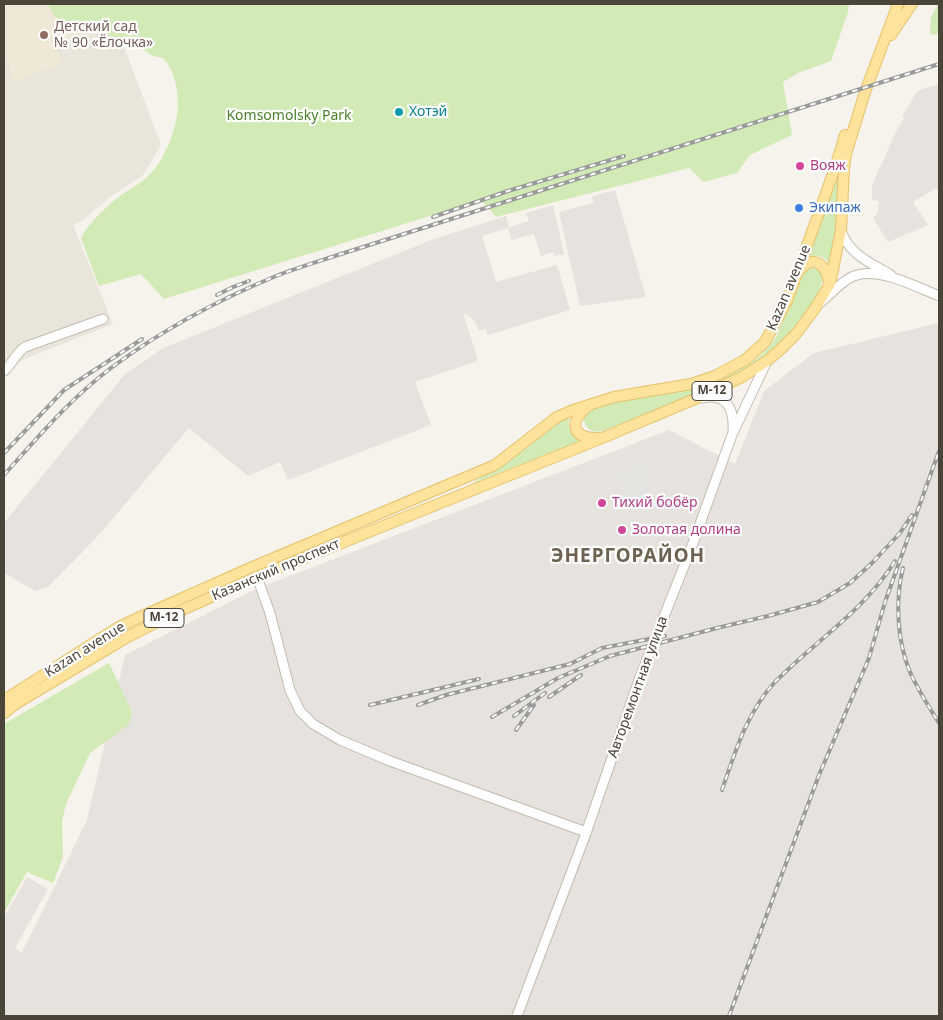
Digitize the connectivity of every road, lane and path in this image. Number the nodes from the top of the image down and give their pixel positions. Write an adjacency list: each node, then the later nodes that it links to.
1 (890, 4): 6 (main road, Kazan avenue / М-12)
2 (898, 4): 4 (main road, Kazan avenue / М-12)
3 (912, 4): 4 (main road)
4 (881, 50): 5 (main road, Kazan avenue / М-12)
5 (841, 230): 7 (street); 8 (main road, Kazan avenue / М-12)
6 (798, 274): 8 (main road); 15 (main road, Kazan avenue / М-12)
7 (905, 282): 9 (street); 10 (street)
8 (830, 284): 10 (main road, Kazan avenue / М-12)
9 (939, 296)
10 (816, 307): 12 (main road, Kazan avenue / М-12)
11 (103, 319): 13 (street)
12 (767, 361): 14 (main road, Kazan avenue / М-12); 16 (street, Авторемонтная улица)
13 (4, 371)
14 (694, 399): 16 (street); 17 (main road, Kazan avenue / М-12)
15 (593, 403): 17 (main road); 19 (main road, Kazan avenue / М-12)
16 (732, 435): 25 (street, Авторемонтная улица)
17 (602, 438): 18 (main road, Казанский проспект / М-12)
18 (257, 577): 20 (main road, Казанский проспект / М-12); 25 (street)
19 (171, 602): 20 (main road); 21 (main road, Kazan avenue / М-12)
20 (175, 613): 22 (main road, Казанский проспект / М-12)
21 (142, 616): 22 (main road); 23 (main road, Kazan avenue / М-12)
22 (148, 625): 24 (main road, Казанский проспект / М-12)
23 (4, 700)
24 (4, 713)
25 (586, 832): 26 (street, Авторемонтная улица)
26 (518, 1016)

